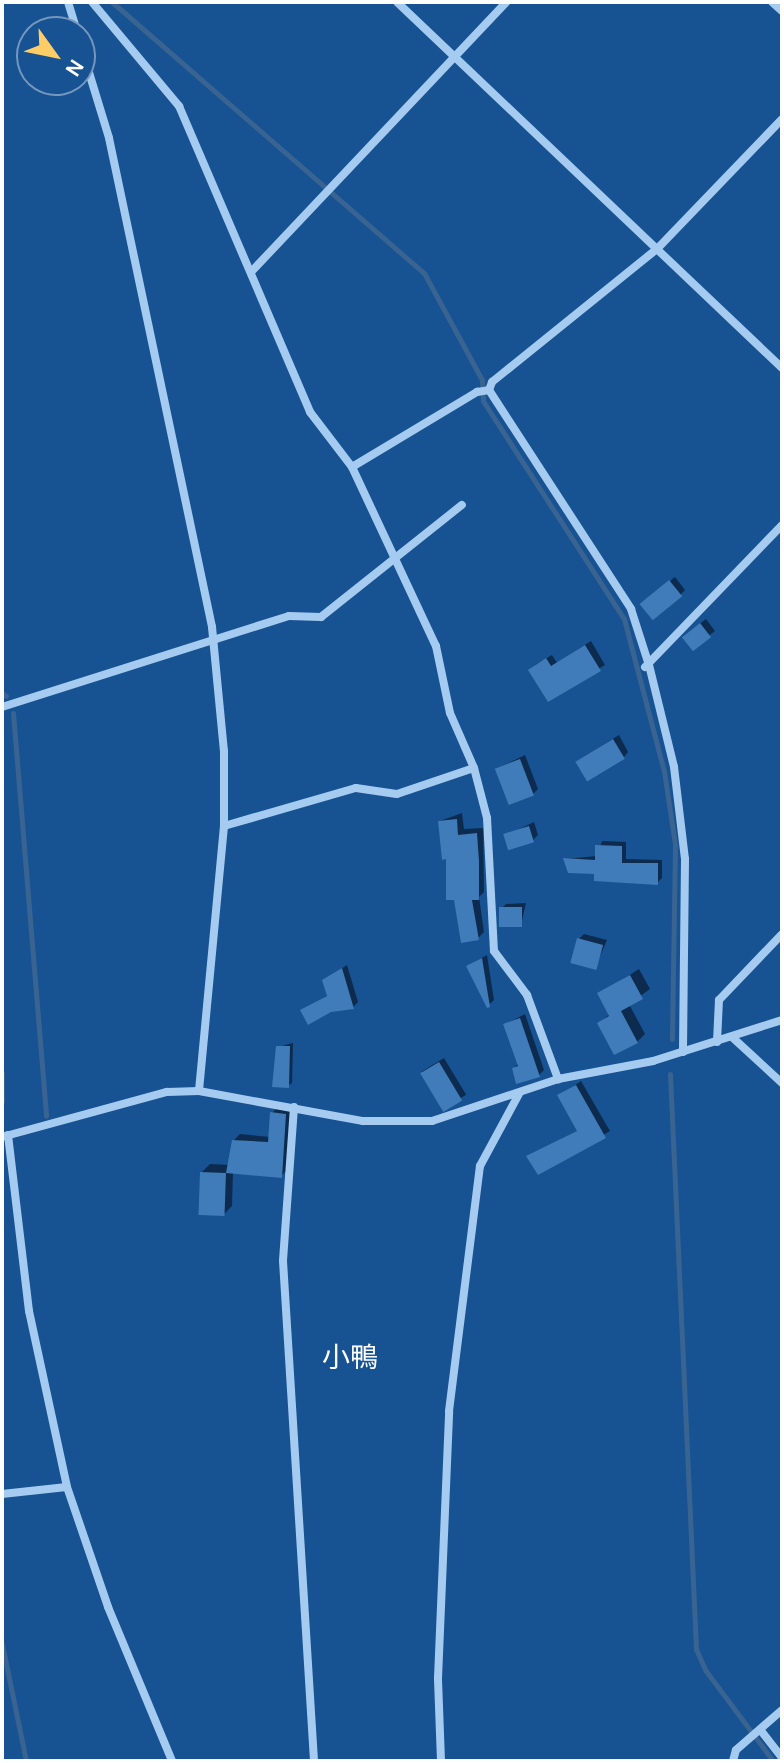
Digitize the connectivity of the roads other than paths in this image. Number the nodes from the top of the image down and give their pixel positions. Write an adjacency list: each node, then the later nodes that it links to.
1 (92, 2): 10 (street)
2 (397, 2): 6 (street)
3 (506, 2): 6 (street)
4 (772, 2): 5 (street)
5 (782, 11)
6 (455, 56): 9 (street); 10 (street)
7 (96, 95): 17 (street)
8 (782, 119): 9 (street)
9 (657, 249): 11 (street); 12 (street)
10 (252, 271): 13 (street)
11 (782, 368)
12 (489, 390): 13 (street); 18 (street)
13 (352, 467): 16 (street)
14 (462, 505): 16 (street)
15 (782, 525): 18 (street)
16 (395, 554): 17 (street); 20 (street)
17 (210, 644): 19 (street); 21 (street)
18 (646, 666): 26 (street)
19 (2, 707)
20 (474, 768): 21 (street); 27 (street)
21 (224, 826): 29 (street)
22 (782, 934): 25 (street)
23 (782, 1020): 24 (street)
24 (732, 1037): 25 (street); 28 (street)
25 (717, 1042): 26 (street)
26 (683, 1052): 27 (street)
27 (558, 1079): 30 (street)
28 (782, 1083)
29 (199, 1091): 31 (street); 32 (street)
30 (519, 1094): 31 (street); 40 (street)
31 (294, 1107): 39 (street)
32 (5, 1136): 33 (street)
33 (67, 1487): 34 (street); 38 (street)
34 (2, 1494)
35 (782, 1710): 36 (street)
36 (762, 1732): 37 (street); 41 (street)
37 (782, 1758)
38 (172, 1761)
39 (314, 1761)
40 (441, 1761)
41 (733, 1761)

